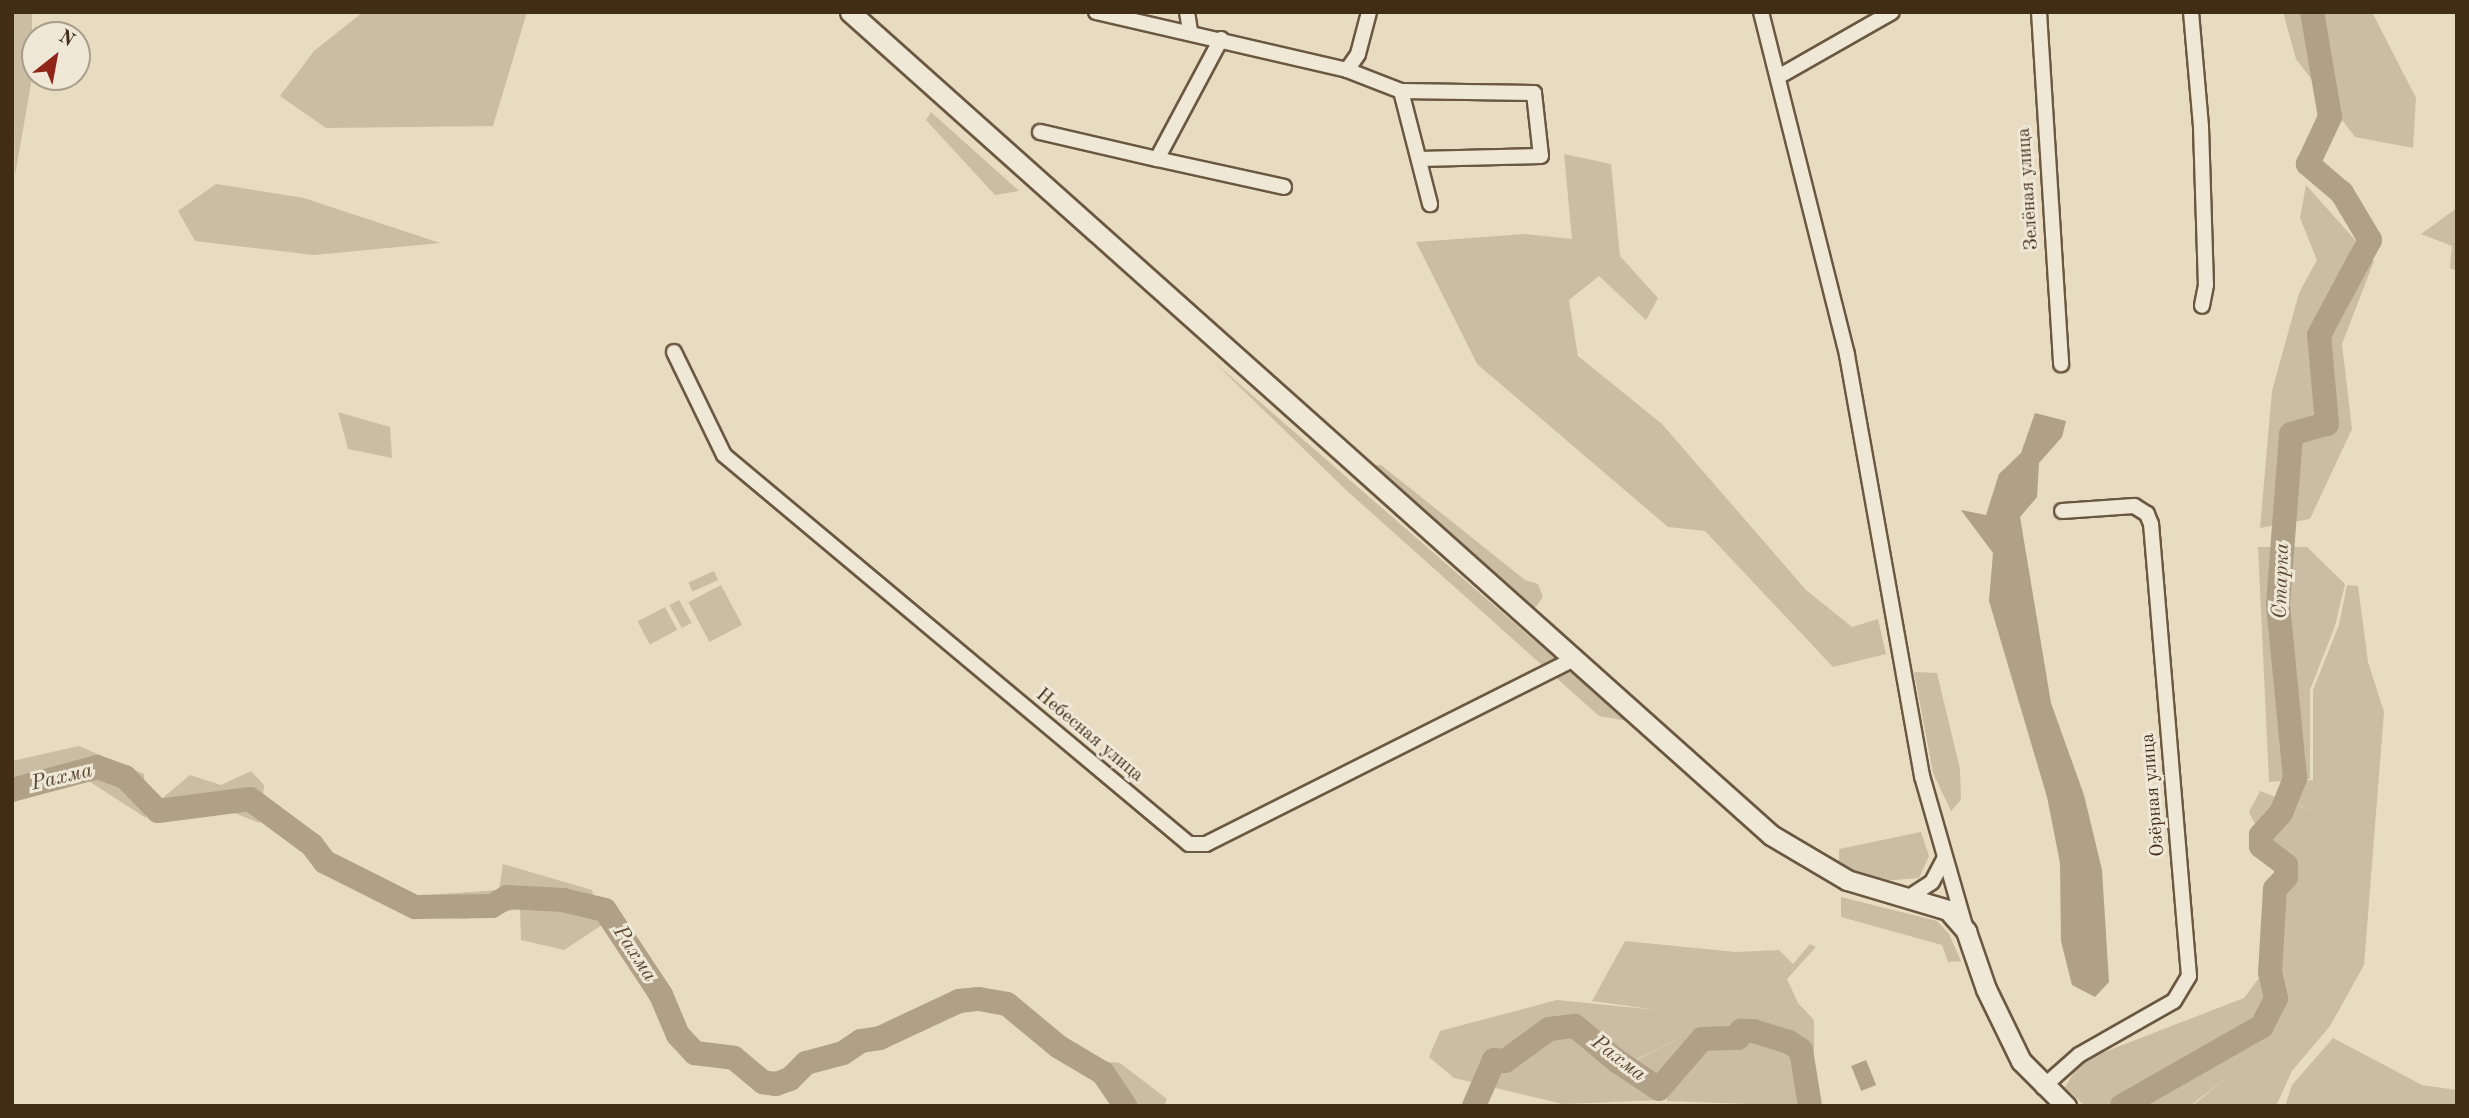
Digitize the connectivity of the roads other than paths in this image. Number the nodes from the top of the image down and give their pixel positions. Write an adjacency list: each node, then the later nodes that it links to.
1 (850, 12): 23 (street)
2 (1096, 12): 9 (street)
3 (1187, 12): 9 (street)
4 (1369, 12): 11 (street)
5 (1761, 12): 12 (street)
6 (1892, 12): 12 (street)
7 (2039, 12): 21 (street, Зелёная улица)
8 (2191, 12): 19 (street)
9 (1190, 32): 10 (street)
10 (1221, 39): 11 (street); 15 (street)
11 (1348, 70): 13 (street)
12 (1778, 77): 24 (street)
13 (1401, 91): 16 (street); 16 (street)
14 (1040, 132): 15 (street)
15 (1157, 159): 17 (street)
16 (1419, 159): 18 (street)
17 (1284, 187)
18 (1430, 204)
19 (2202, 306)
20 (674, 352): 23 (street, Небесная улица)
21 (2061, 363)
22 (2062, 511): 27 (street, Озёрная улица)
23 (1574, 659): 25 (street)
24 (1945, 858): 25 (street); 26 (street)
25 (1909, 897): 26 (street)
26 (1966, 931): 27 (street)
27 (2043, 1087): 28 (street)
28 (2066, 1106)

